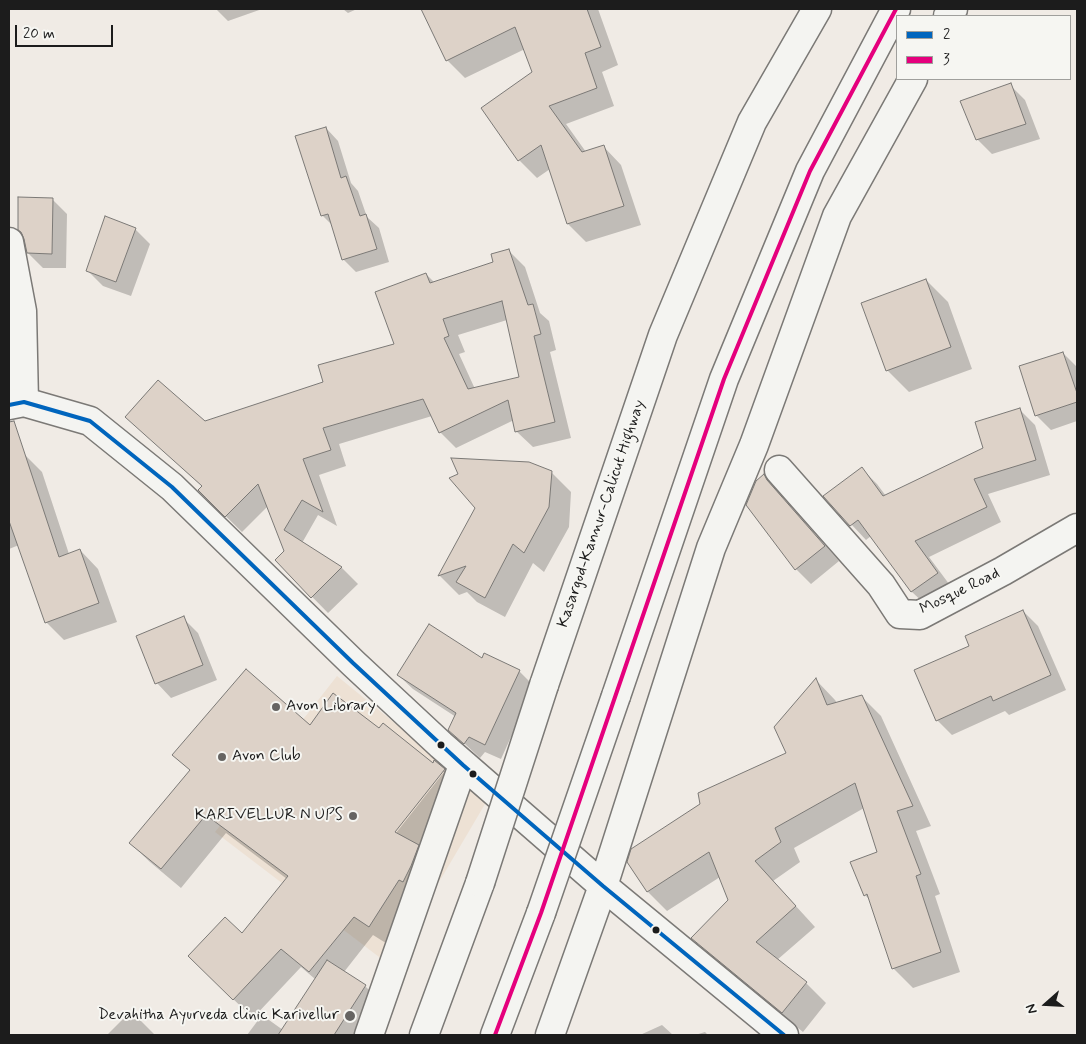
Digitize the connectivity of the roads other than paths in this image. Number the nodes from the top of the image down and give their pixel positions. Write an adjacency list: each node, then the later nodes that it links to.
1 (817, 9): 11 (main road, Kasargod-Kannur-Calicut Highway, bridge)
2 (896, 9): 12 (main road, bridge)
3 (912, 80): 9 (main road)
4 (9, 242): 5 (main road)
5 (16, 404): 8 (main road)
6 (779, 470): 7 (main road, Mosque Road)
7 (1077, 528)
8 (462, 765): 9 (main road); 10 (main road)
9 (603, 886): 13 (main road); 14 (main road)
10 (369, 1035)
11 (424, 1035)
12 (496, 1035)
13 (550, 1035)
14 (784, 1035)

